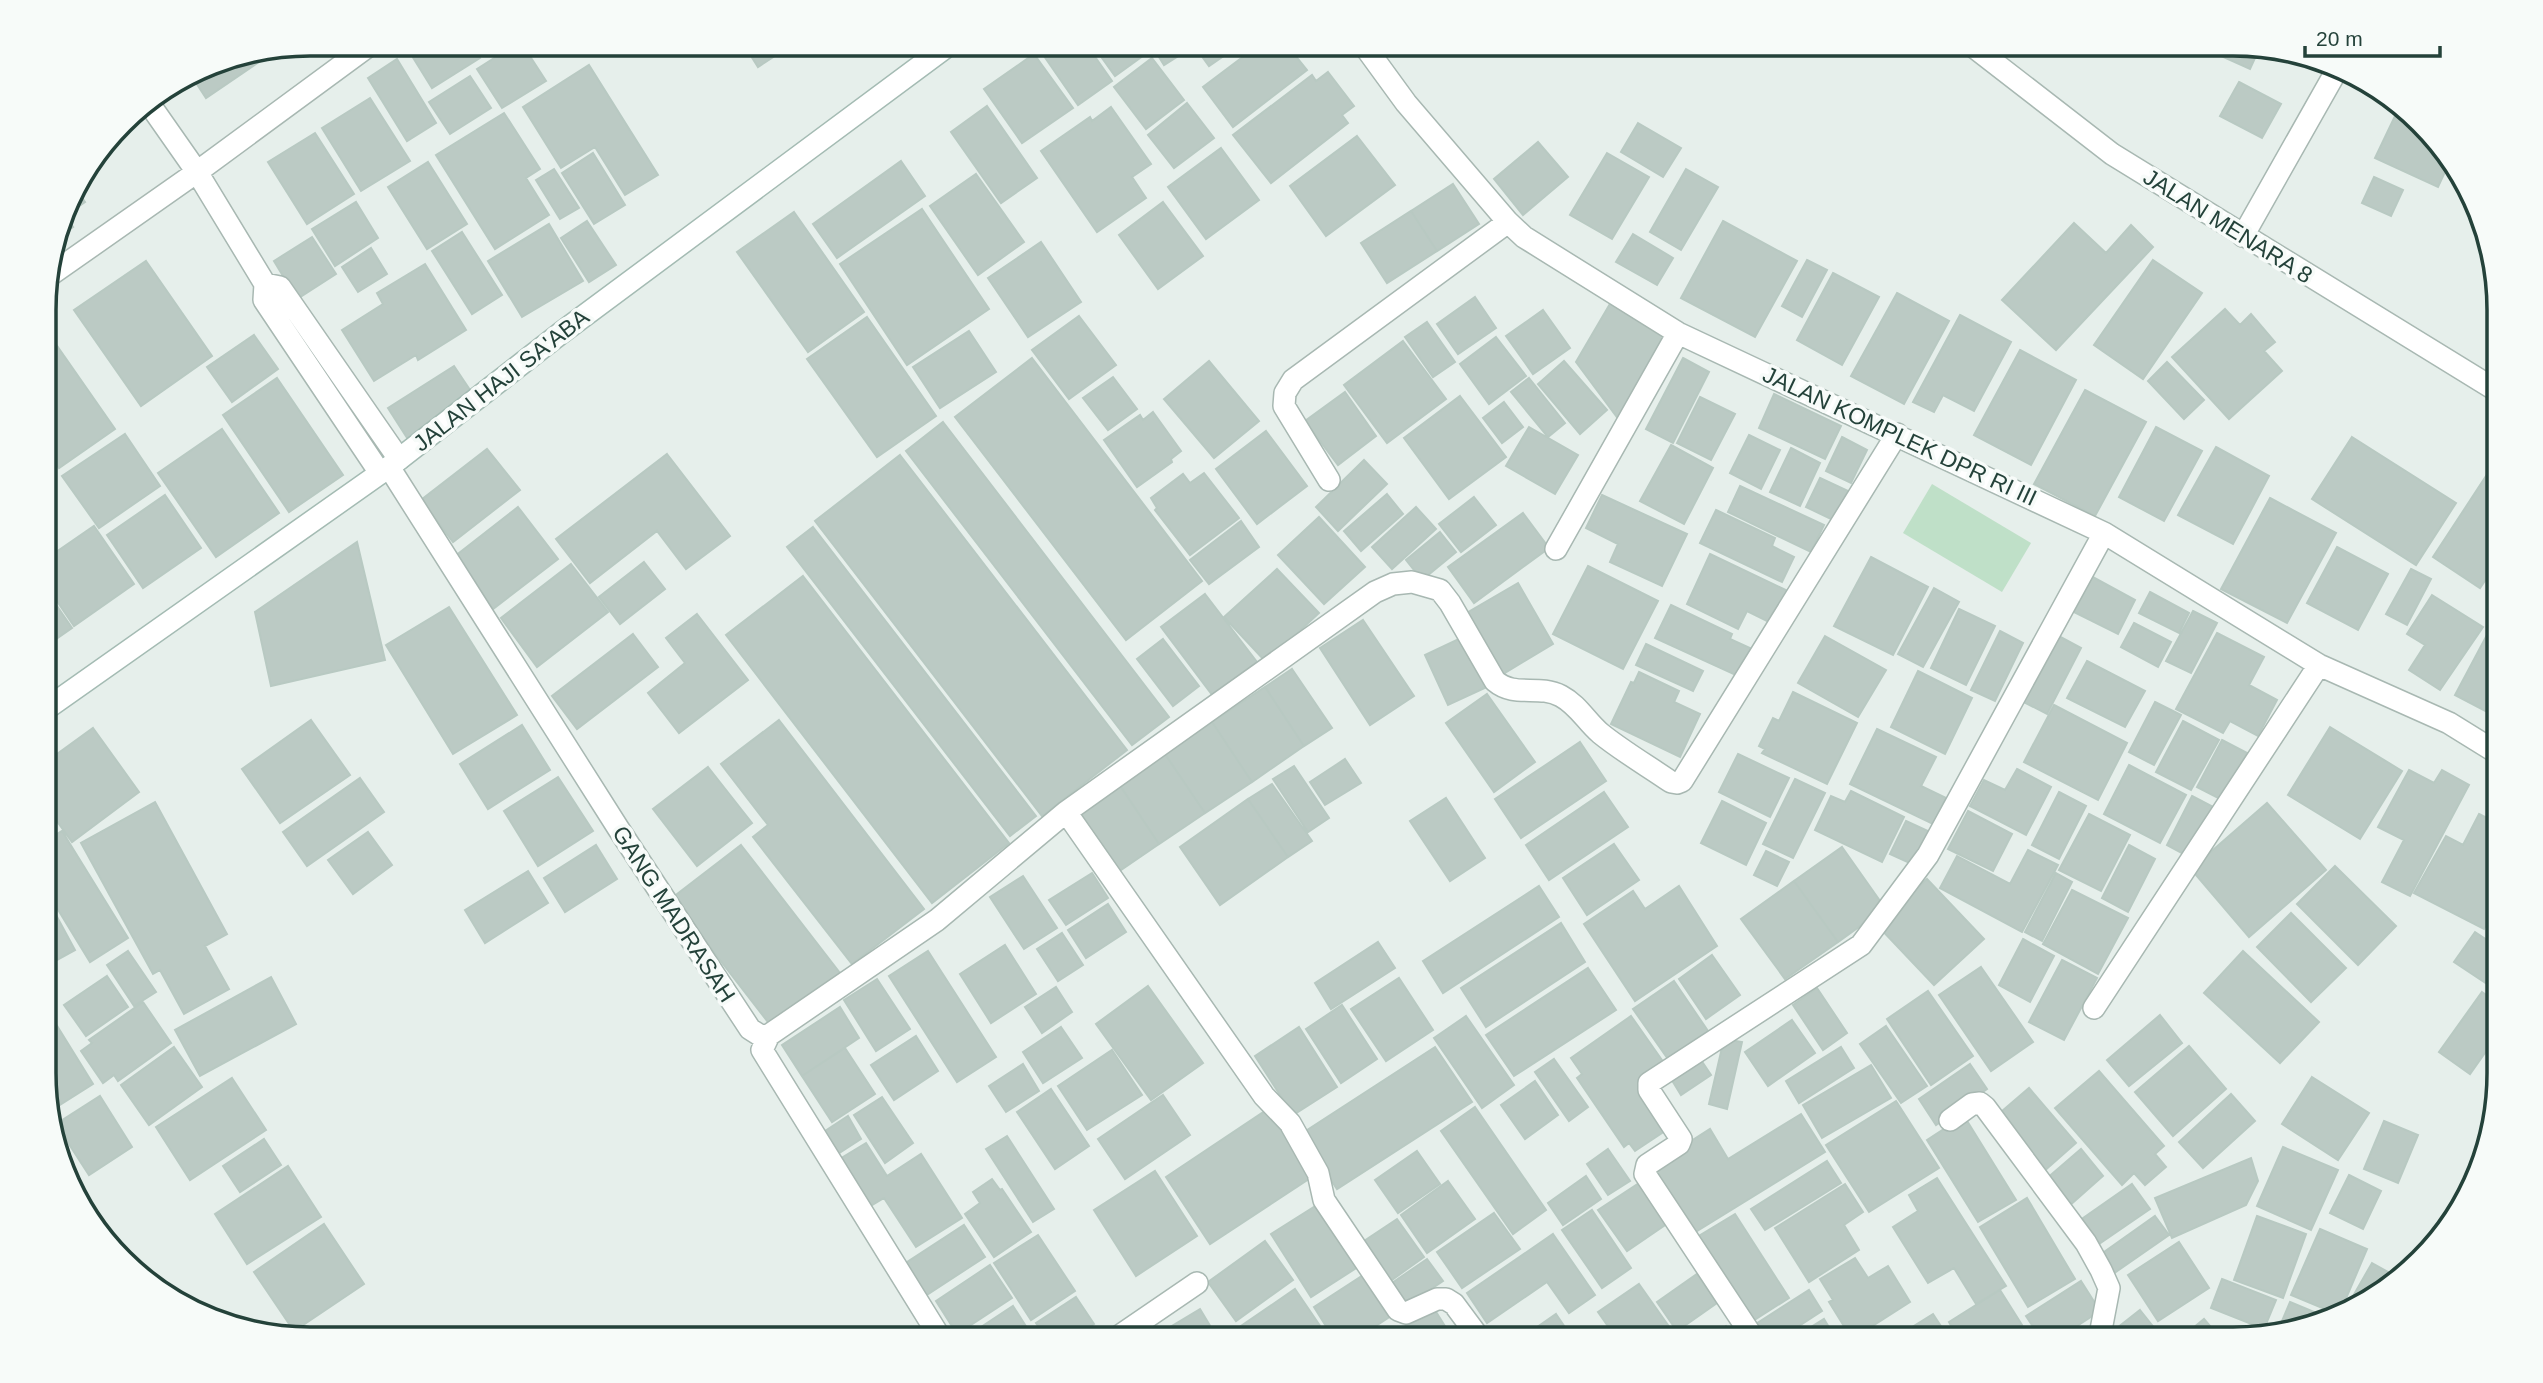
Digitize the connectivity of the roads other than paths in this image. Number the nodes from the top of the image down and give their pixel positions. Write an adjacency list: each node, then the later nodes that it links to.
1 (355, 56): 7 (street)
2 (934, 56): 14 (street, JALAN HAJI SA'ABA)
3 (1372, 56): 8 (street, JALAN KOMPLEK DPR RI III)
4 (1985, 56): 9 (street, JALAN MENARA 8)
5 (2334, 77): 9 (street)
6 (154, 110): 7 (street, GANG MADRASAH)
7 (197, 172): 10 (street); 14 (street, GANG MADRASAH)
8 (1508, 222): 11 (street, JALAN KOMPLEK DPR RI III); 15 (street)
9 (2243, 236): 12 (street, JALAN MENARA 8)
10 (60, 268)
11 (1678, 332): 13 (street, JALAN KOMPLEK DPR RI III); 17 (street)
12 (2487, 385)
13 (1897, 434): 16 (street, JALAN KOMPLEK DPR RI III); 21 (street)
14 (389, 467): 19 (street, JALAN HAJI SA'ABA); 23 (street, GANG MADRASAH)
15 (1329, 480)
16 (2104, 533): 18 (street, JALAN KOMPLEK DPR RI III); 29 (street)
17 (1556, 549)
18 (2319, 664): 20 (street, JALAN KOMPLEK DPR RI III); 22 (street)
19 (56, 702)
20 (2487, 747)
21 (1066, 812): 23 (street); 28 (street)
22 (2094, 1008)
23 (769, 1034): 26 (street)
24 (1950, 1120): 30 (street)
25 (1197, 1283): 27 (street)
26 (934, 1327)
27 (1133, 1327)
28 (1471, 1327)
29 (1746, 1327)
30 (2102, 1327)

